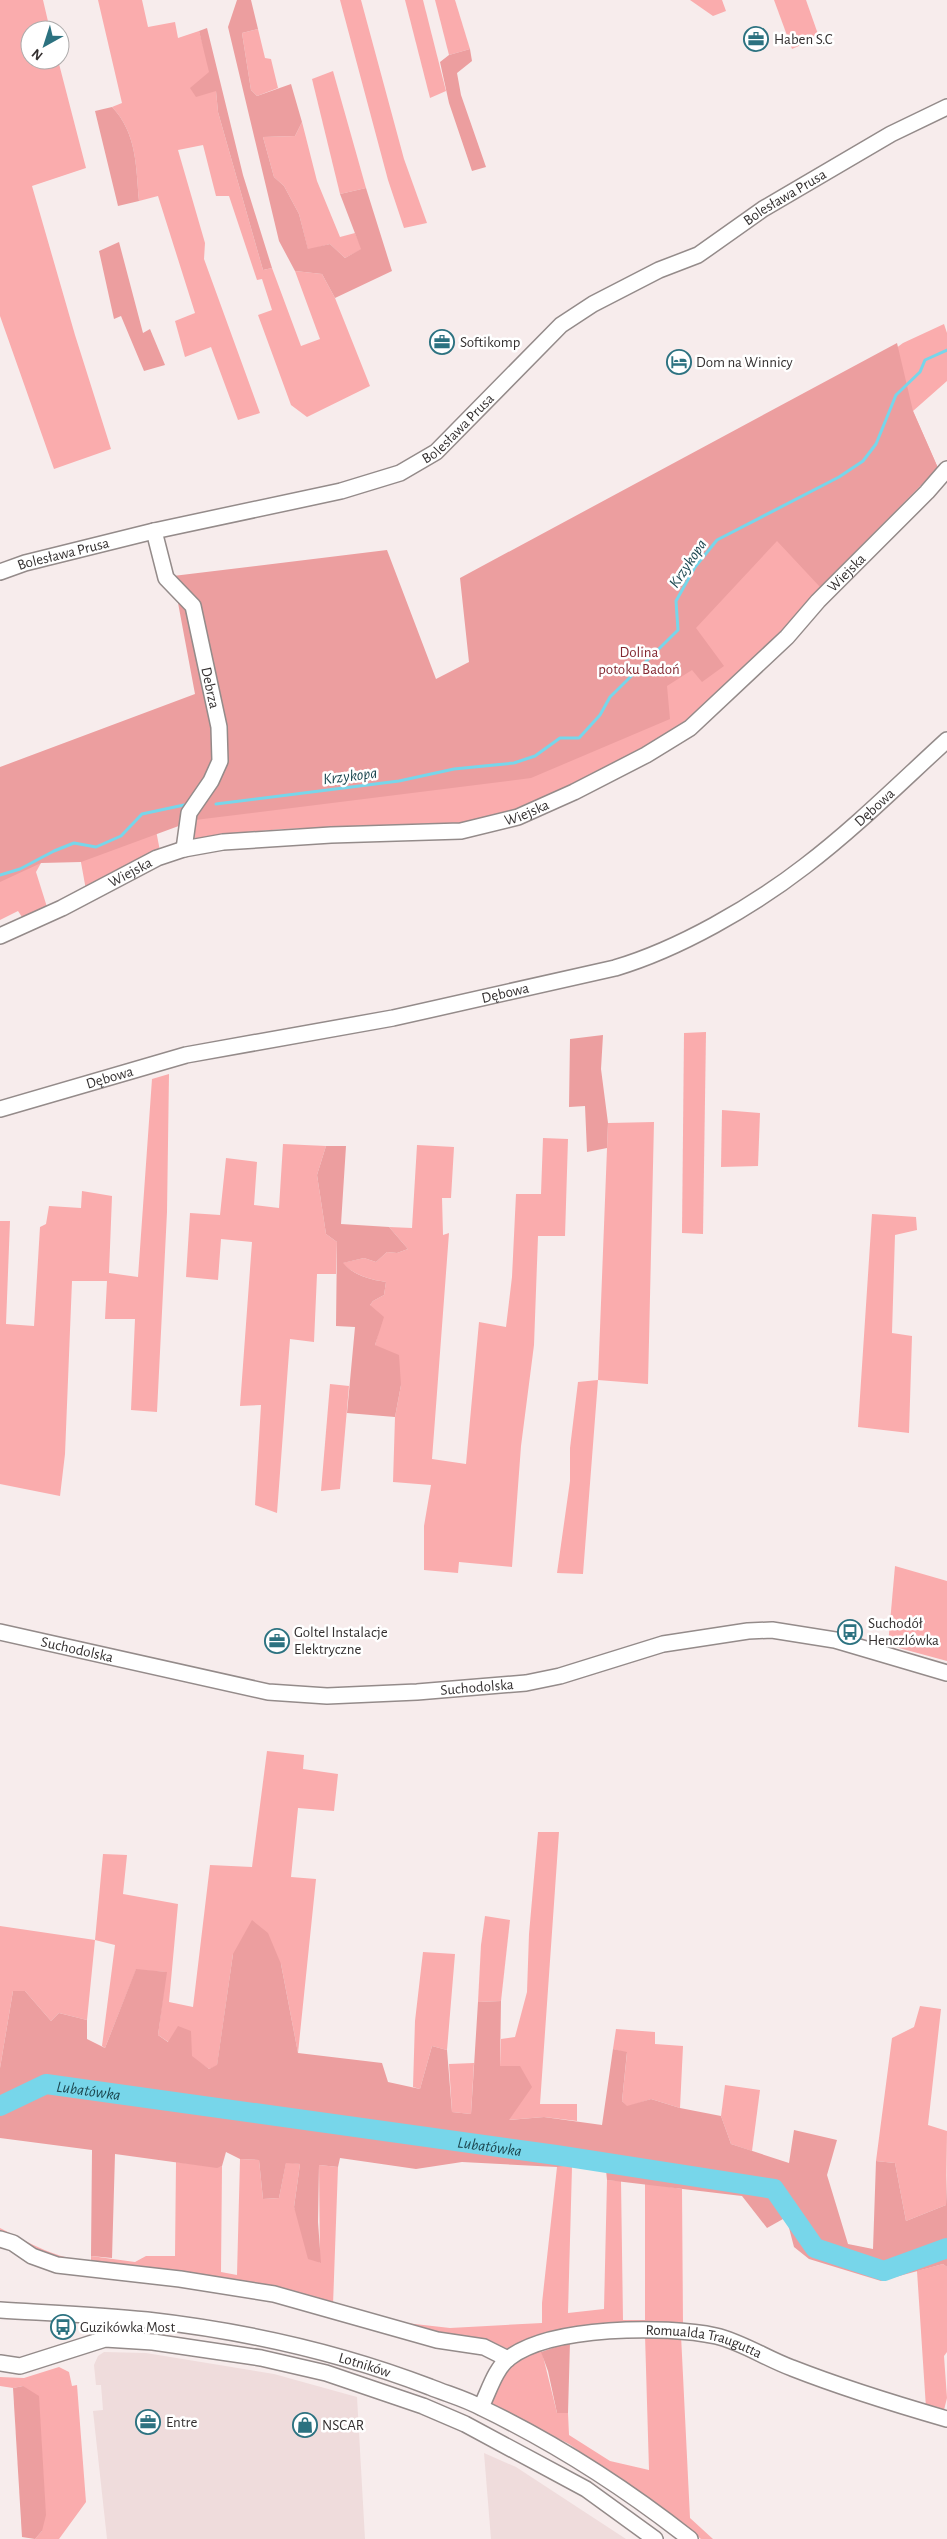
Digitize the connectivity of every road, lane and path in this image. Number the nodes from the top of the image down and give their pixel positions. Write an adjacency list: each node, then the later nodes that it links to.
1 (947, 107): 3 (street, Bolesława Prusa)
2 (947, 469): 6 (street, Wiejska)
3 (154, 531): 4 (street, Bolesława Prusa); 6 (street, Debrza)
4 (0, 572)
5 (947, 740): 8 (street, Dębowa)
6 (184, 849): 7 (street, Wiejska)
7 (0, 936)
8 (0, 1109)
9 (0, 1632): 10 (street, Suchodolska)
10 (947, 1673)
11 (0, 2239): 13 (street)
12 (0, 2310): 15 (street, Lotników)
13 (508, 2358): 15 (street); 16 (street, Romualda Traugutta)
14 (0, 2363): 17 (street)
15 (481, 2407): 18 (street, Lotników)
16 (947, 2419)
17 (655, 2539)
18 (690, 2539)

